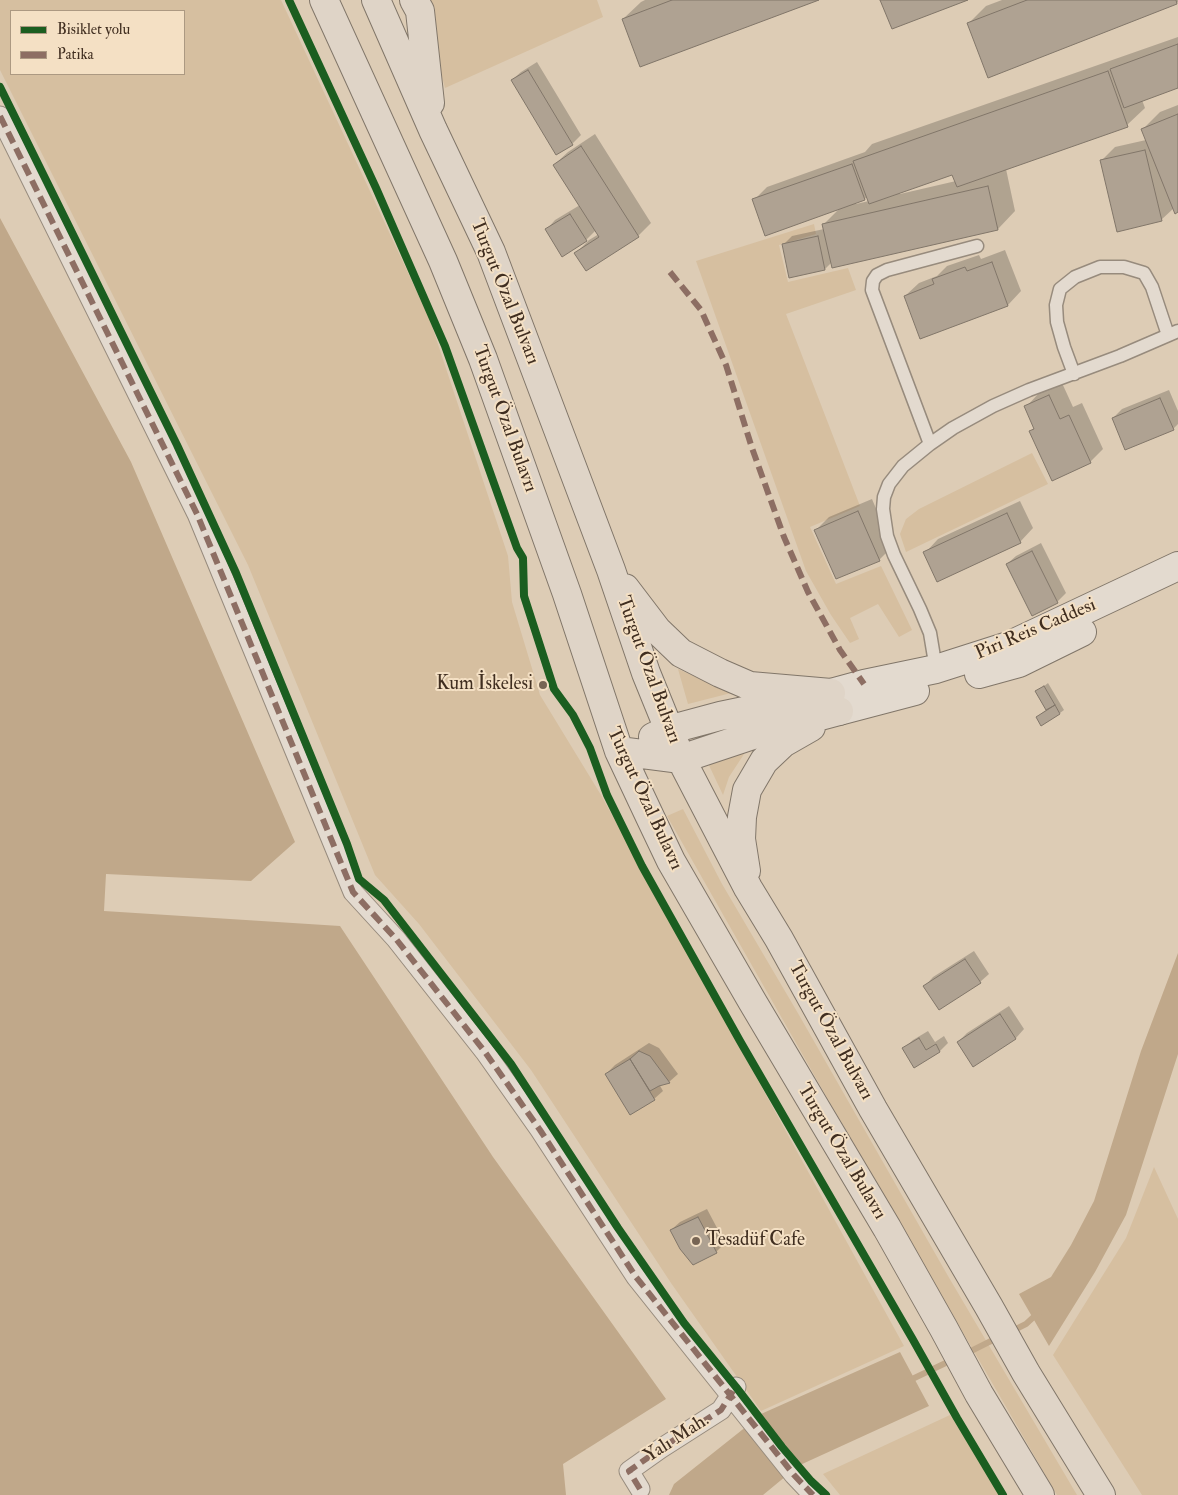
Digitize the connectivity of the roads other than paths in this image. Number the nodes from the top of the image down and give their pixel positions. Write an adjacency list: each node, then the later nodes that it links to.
1 (324, 0): 16 (highway, Turgut Özal Bulavrı)
2 (376, 0): 5 (highway, Turgut Özal Bulvarı)
3 (414, 0): 5 (highway)
4 (0, 116): 19 (street)
5 (433, 130): 11 (highway, Turgut Özal Bulvarı)
6 (977, 246): 9 (lane)
7 (1173, 333): 8 (lane); 8 (lane)
8 (1074, 374): 9 (lane)
9 (930, 444): 13 (lane)
10 (1178, 566): 13 (main road, Piri Reis Caddesi)
11 (611, 570): 14 (highway); 15 (highway, Turgut Özal Bulvarı)
12 (1178, 583): 14 (main road, Piri Reis Caddesi)
13 (936, 669): 14 (main road, Piri Reis Caddesi)
14 (835, 702): 15 (highway); 17 (highway); 18 (highway)
15 (668, 730): 16 (highway); 17 (highway, Turgut Özal Bulvarı)
16 (618, 751): 17 (highway); 22 (highway, Turgut Özal Bulavrı)
17 (681, 759): 18 (highway, Turgut Özal Bulvarı)
18 (748, 888): 23 (highway, Turgut Özal Bulvarı)
19 (733, 1391): 20 (street, Yalı Mah.); 21 (street)
20 (640, 1490)
21 (813, 1495)
22 (1040, 1495)
23 (1101, 1495)

